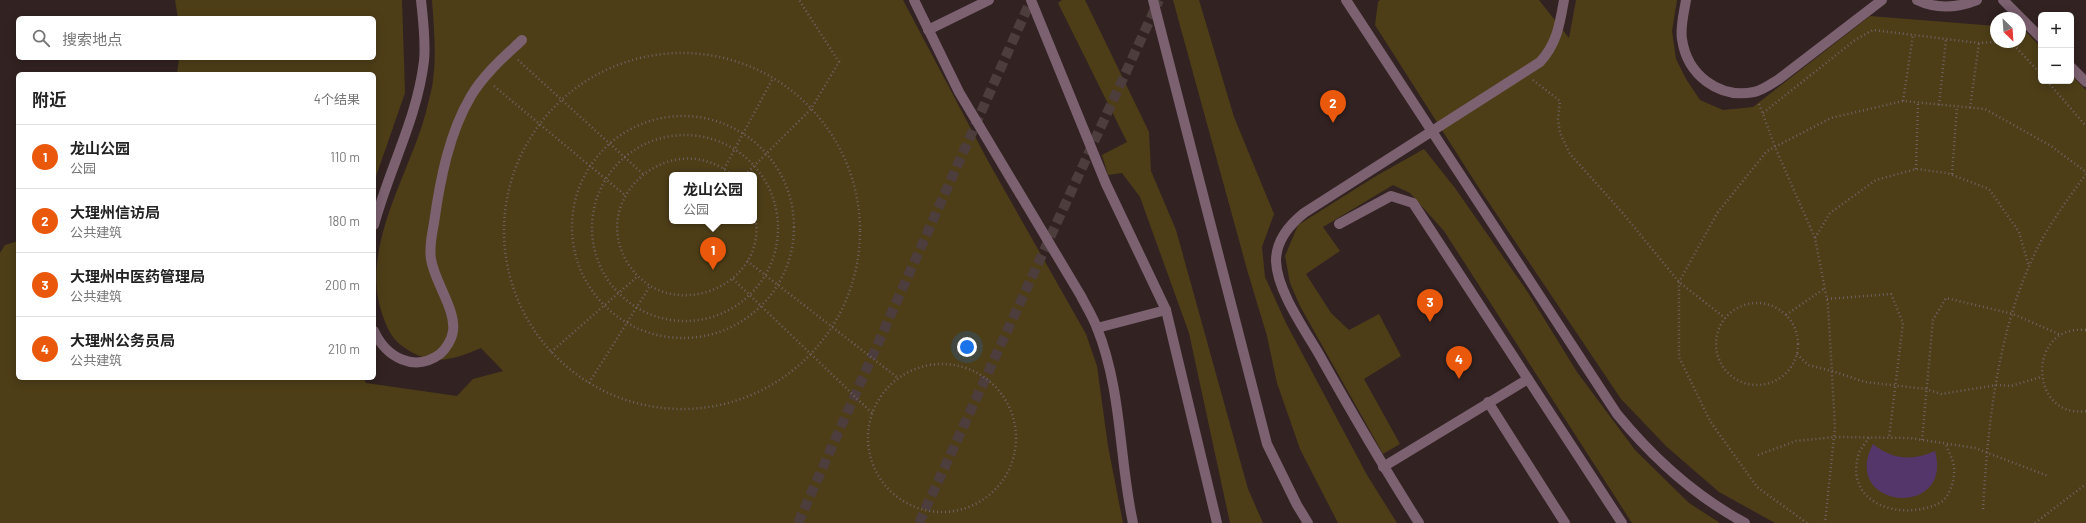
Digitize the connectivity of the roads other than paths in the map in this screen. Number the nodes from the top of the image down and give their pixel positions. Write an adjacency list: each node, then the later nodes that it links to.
1 (421, 0): 19 (street)
2 (914, 0): 13 (street)
3 (989, 0): 13 (street)
4 (1031, 0): 21 (street)
5 (1153, 0): 29 (street)
6 (1346, 0): 18 (street)
7 (1564, 0): 18 (street)
8 (1686, 0): 9 (street)
9 (1882, 0)
10 (1916, 0): 11 (street)
11 (1977, 0)
12 (2003, 0): 14 (street)
13 (928, 30): 22 (street)
14 (2038, 35)
15 (522, 40): 23 (street)
16 (2074, 70): 17 (street)
17 (2086, 82)
18 (1432, 130): 26 (street); 33 (street)
19 (376, 220)
20 (1339, 224): 24 (street)
21 (1166, 310): 22 (street); 28 (street)
22 (1097, 328): 27 (street)
23 (376, 334)
24 (1528, 379): 25 (street); 32 (street)
25 (1488, 402): 26 (street); 31 (street)
26 (1383, 467): 30 (street)
27 (1133, 523)
28 (1216, 523)
29 (1308, 523)
30 (1419, 523)
31 (1565, 523)
32 (1622, 523)
33 (1745, 523)

